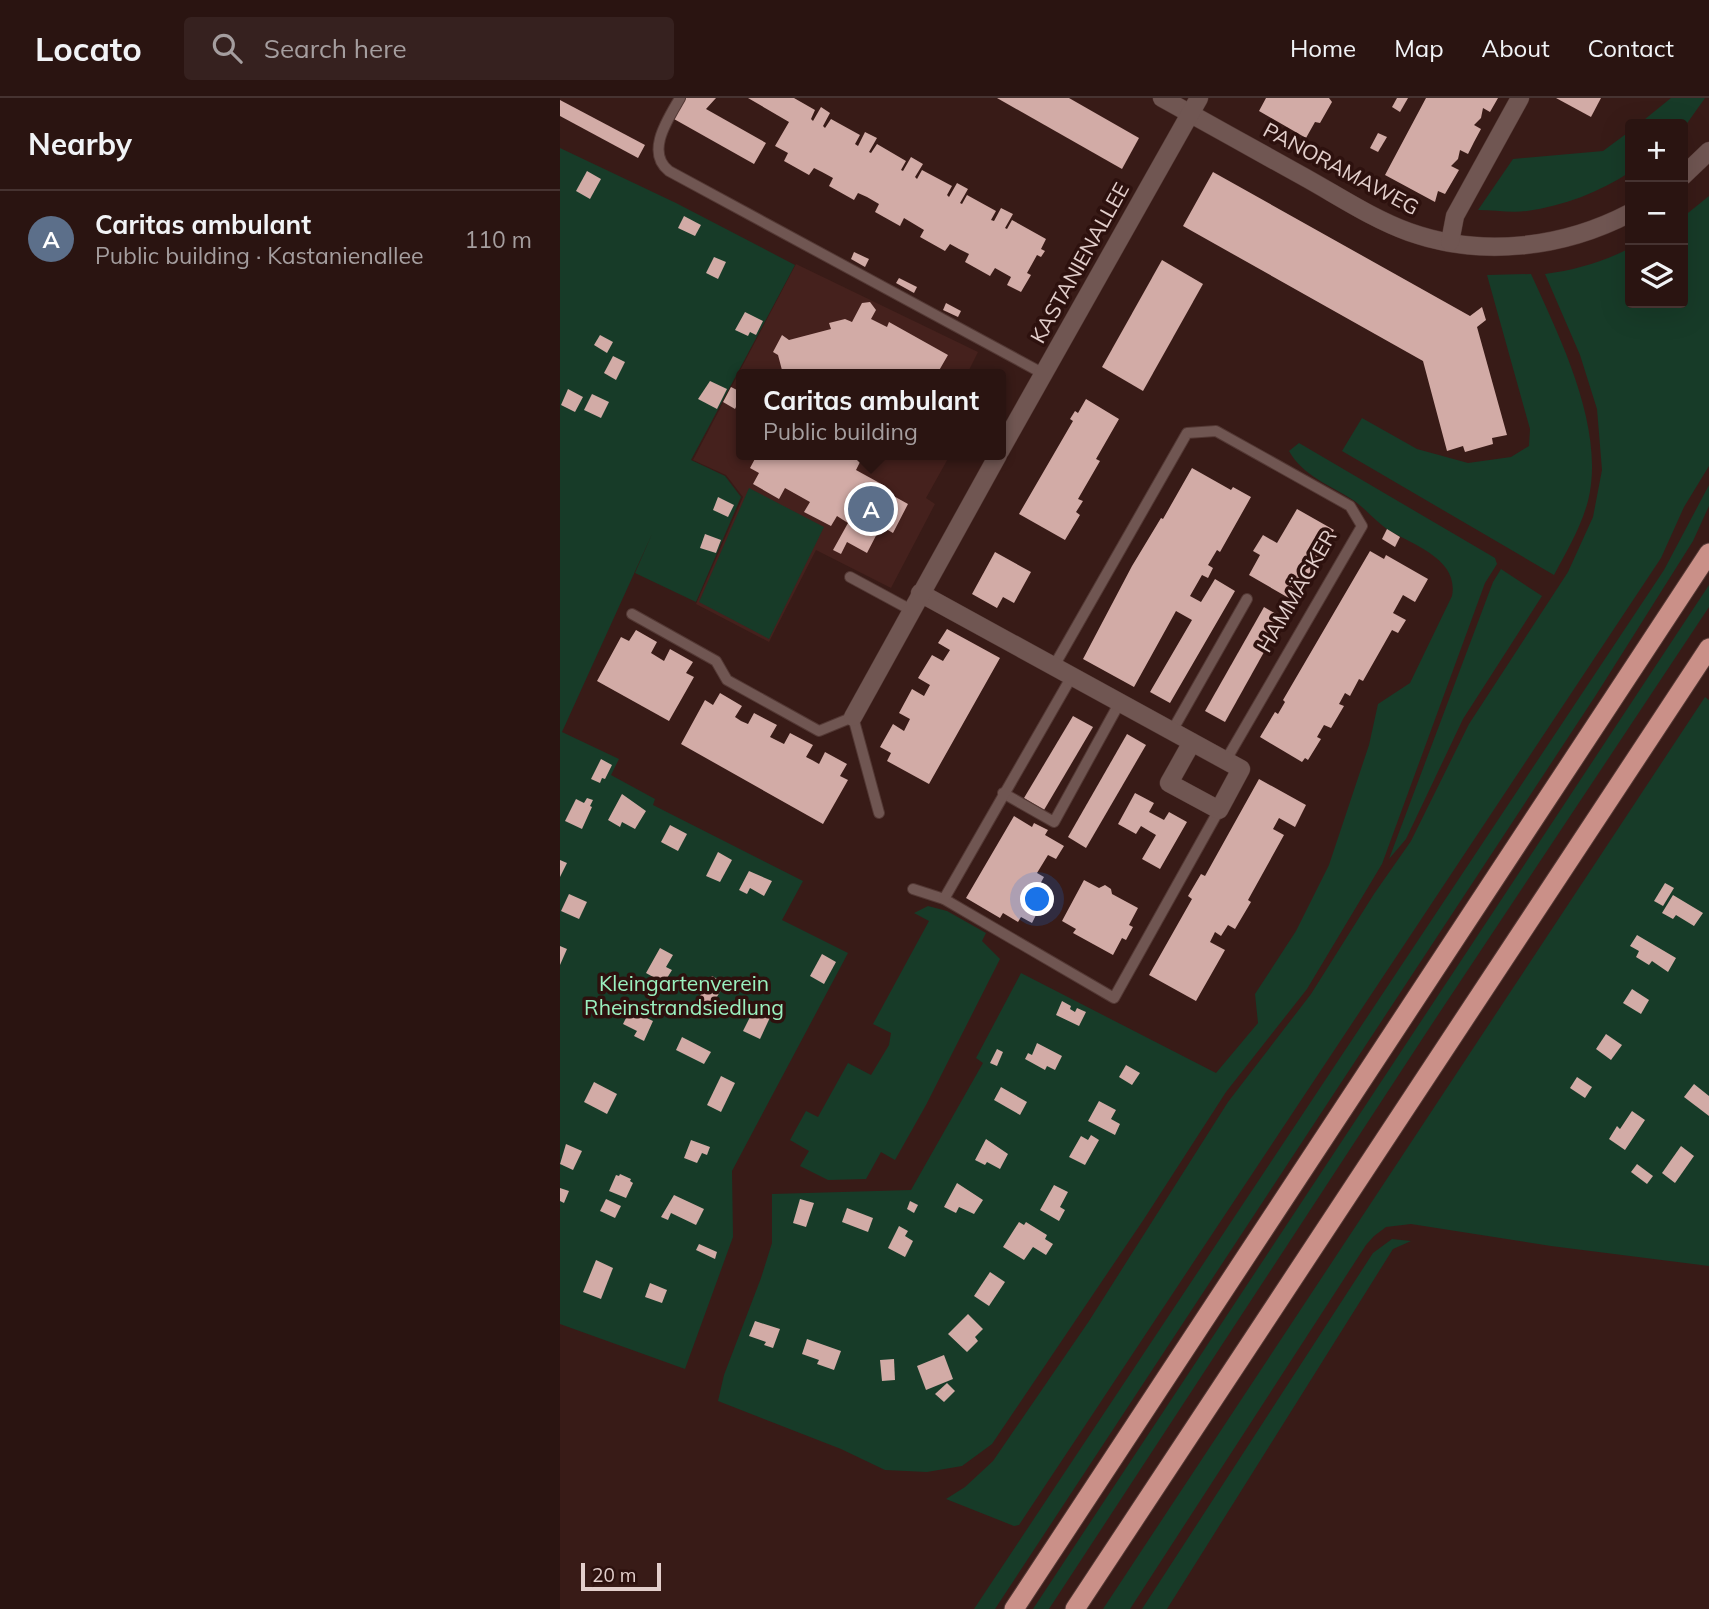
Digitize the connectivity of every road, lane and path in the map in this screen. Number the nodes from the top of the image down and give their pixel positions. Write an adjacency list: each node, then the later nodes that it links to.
1 (680, 98): 9 (lane)
2 (1162, 98): 4 (street, PANORAMAWEG)
3 (1520, 98): 8 (street)
4 (1195, 106): 8 (street, PANORAMAWEG); 9 (street, KASTANIENALLEE)
5 (1709, 151): 6 (street)
6 (1688, 171)
7 (1625, 216): 8 (street, PANORAMAWEG)
8 (1450, 242)
9 (1044, 374): 10 (street, KASTANIENALLEE)
10 (1006, 441)
11 (995, 460): 14 (street, KASTANIENALLEE)
12 (1709, 553): 31 (highway)
13 (850, 577): 16 (lane)
14 (920, 593): 16 (street, KASTANIENALLEE); 19 (street)
15 (1247, 599): 23 (lane)
16 (911, 610): 22 (street, KASTANIENALLEE)
17 (632, 614): 22 (lane)
18 (1709, 648): 32 (highway)
19 (1054, 666): 20 (street); 25 (lane, HAMMÄCKER)
20 (1072, 676): 21 (street); 26 (lane)
21 (1120, 702): 23 (street); 26 (lane)
22 (853, 717): 28 (lane)
23 (1171, 731): 24 (street)
24 (1192, 742): 25 (street); 27 (street)
25 (1226, 760): 27 (street)
26 (1003, 793): 30 (lane)
27 (1219, 810): 30 (lane)
28 (879, 813)
29 (914, 889): 30 (lane)
30 (944, 899)
31 (1014, 1609)
32 (1075, 1609)

